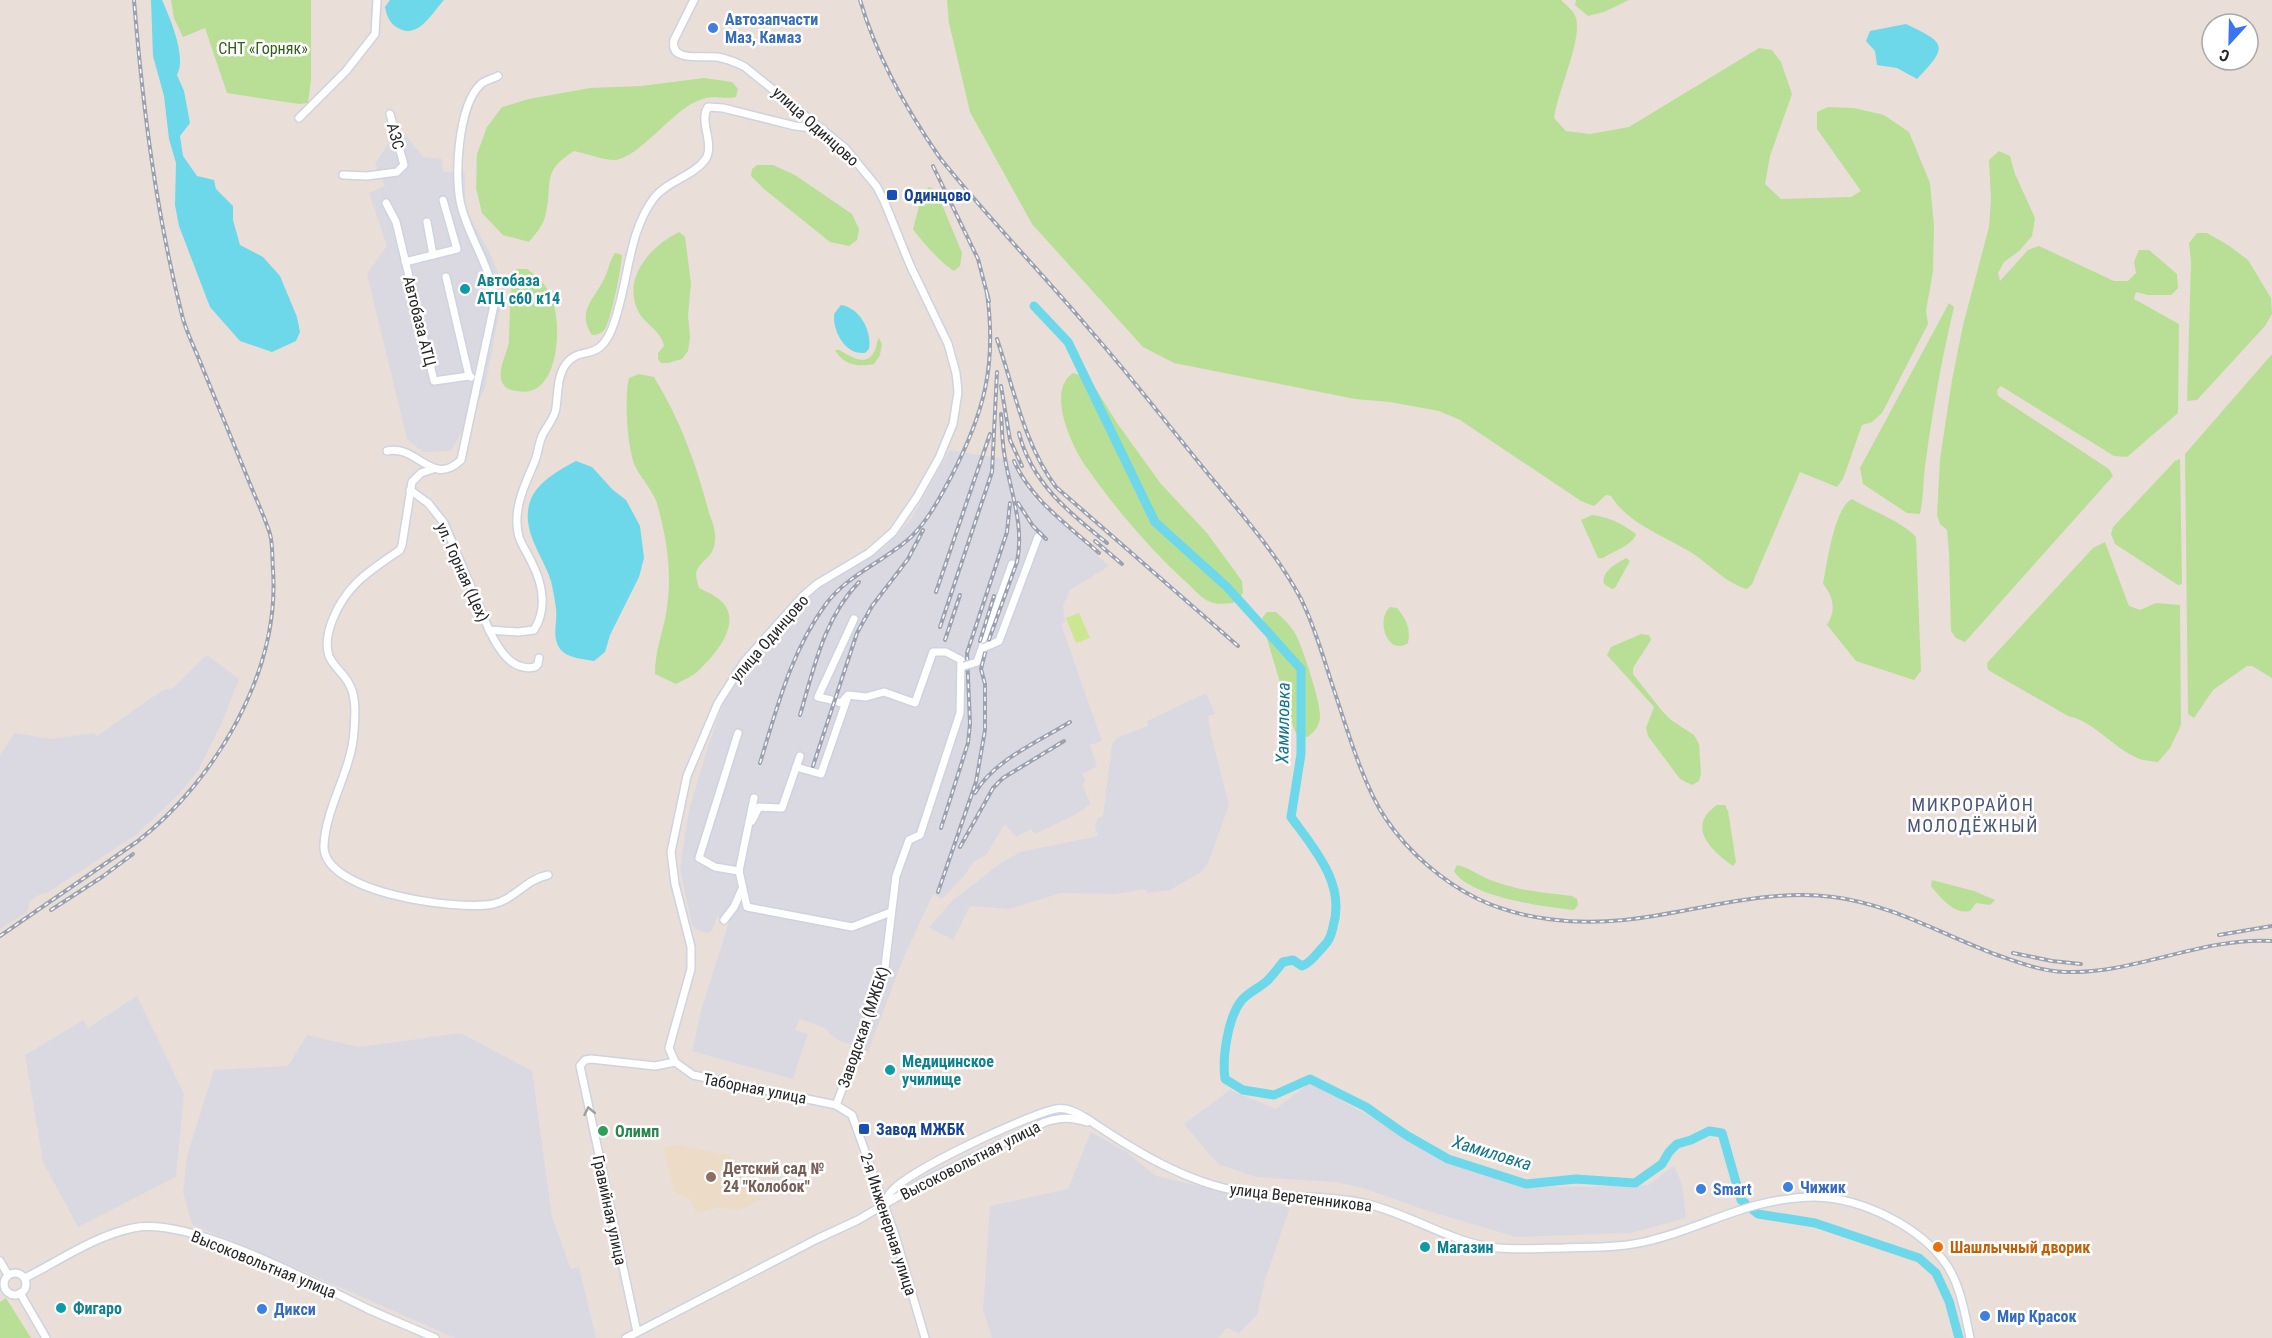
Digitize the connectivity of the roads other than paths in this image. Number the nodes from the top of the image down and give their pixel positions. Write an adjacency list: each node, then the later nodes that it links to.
1 (377, 0): 5 (street)
2 (694, 0): 6 (street, улица Одинцово)
3 (498, 76): 15 (street)
4 (390, 114): 7 (street, АЗС)
5 (299, 118)
6 (823, 129): 22 (street, ул. Горная (Цех)); 37 (street, улица Одинцово)
7 (343, 175)
8 (443, 200): 11 (street, Автобаза АТЦ)
9 (386, 203): 12 (street, Автобаза АТЦ)
10 (427, 222): 11 (street, Автобаза АТЦ)
11 (433, 255): 12 (street, Автобаза АТЦ)
12 (405, 262): 14 (street, Автобаза АТЦ)
13 (446, 277): 14 (street, Автобаза АТЦ)
14 (469, 376): 15 (street, Автобаза АТЦ)
15 (479, 380): 17 (street)
16 (387, 452): 17 (street)
17 (433, 469): 18 (street)
18 (410, 490): 22 (street, ул. Горная (Цех)); 33 (street)
19 (1038, 537): 23 (street)
20 (1012, 564): 23 (street)
21 (854, 619): 26 (street)
22 (489, 630): 24 (street, ул. Горная (Цех))
23 (985, 647): 25 (street)
24 (539, 658)
25 (965, 666): 26 (street); 35 (street, Заводская (МЖБК))
26 (848, 695): 29 (street)
27 (738, 733): 32 (street)
28 (800, 756): 29 (street)
29 (796, 767): 31 (street)
30 (754, 798): 31 (street)
31 (746, 834): 32 (street)
32 (738, 871): 34 (street)
33 (548, 875)
34 (742, 888): 35 (street); 36 (street)
35 (891, 912): 38 (street, Заводская (МЖБК))
36 (724, 920)
37 (675, 1062): 38 (street, Таборная улица); 47 (street, Гравийная улица, one-way to 37)
38 (836, 1105): 39 (street, Таборная улица)
39 (849, 1112): 41 (street, 2-я Инженерная улица)
40 (1098, 1126): 41 (street, Высоковольтная улица); 41 (street, Высоковольтная улица); 52 (street, улица Веретенникова)
41 (884, 1204): 47 (street, Высоковольтная улица); 51 (street, 2-я Инженерная улица)
42 (0, 1261): 43 (street)
43 (8, 1275): 44 (street); 45 (street)
44 (25, 1278): 46 (street); 49 (street, Высоковольтная улица)
45 (3, 1291): 46 (street)
46 (20, 1293): 48 (street)
47 (637, 1332): 50 (street, Высоковольтная улица)
48 (46, 1338)
49 (435, 1338)
50 (626, 1338)
51 (926, 1338)
52 (1970, 1338)

